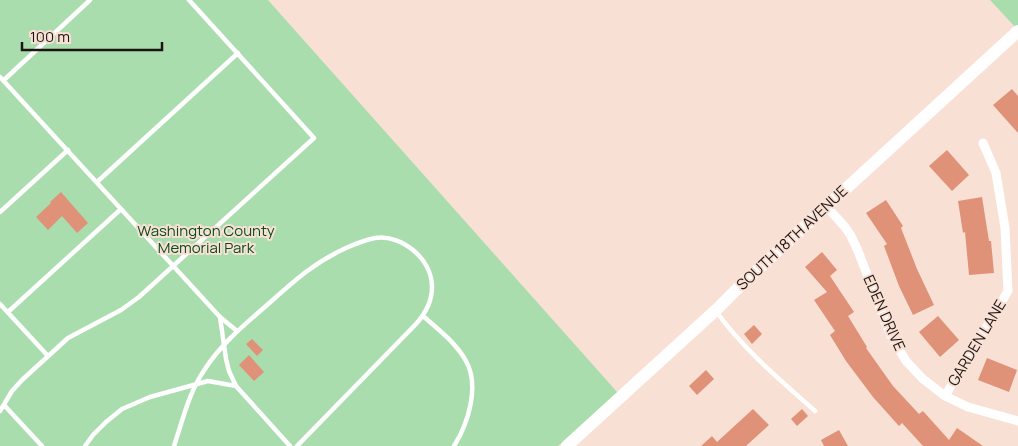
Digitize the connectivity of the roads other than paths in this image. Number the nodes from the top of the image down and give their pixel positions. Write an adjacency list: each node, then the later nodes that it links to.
1 (90, 0): 5 (lane)
2 (189, 0): 4 (lane)
3 (1018, 31): 9 (street, SOUTH 18TH AVENUE)
4 (238, 53): 8 (lane); 12 (lane)
5 (2, 79): 7 (lane)
6 (983, 143): 23 (street, GARDEN LANE)
7 (68, 150): 8 (lane); 11 (lane)
8 (97, 182): 10 (lane)
9 (826, 206): 14 (street, SOUTH 18TH AVENUE); 23 (street, EDEN DRIVE)
10 (121, 209): 12 (lane); 15 (lane)
11 (0, 212)
12 (173, 266): 17 (lane); 20 (lane)
13 (0, 304): 15 (lane)
14 (716, 310): 25 (lane); 34 (street, SOUTH 18TH AVENUE)
15 (8, 312): 20 (lane)
16 (423, 316): 18 (lane); 32 (lane); 33 (lane)
17 (220, 317): 18 (lane); 19 (lane)
18 (237, 332): 19 (lane)
19 (224, 344): 21 (lane); 22 (lane)
20 (48, 356): 24 (lane)
21 (195, 385): 22 (lane); 29 (lane); 30 (lane)
22 (236, 386): 31 (lane)
23 (945, 396): 27 (street, EDEN DRIVE)
24 (4, 405): 26 (lane); 28 (lane)
25 (815, 410)
26 (0, 411)
27 (1018, 421)
28 (42, 446)
29 (85, 446)
30 (174, 446)
31 (290, 446)
32 (296, 446)
33 (454, 446)
34 (567, 446)

